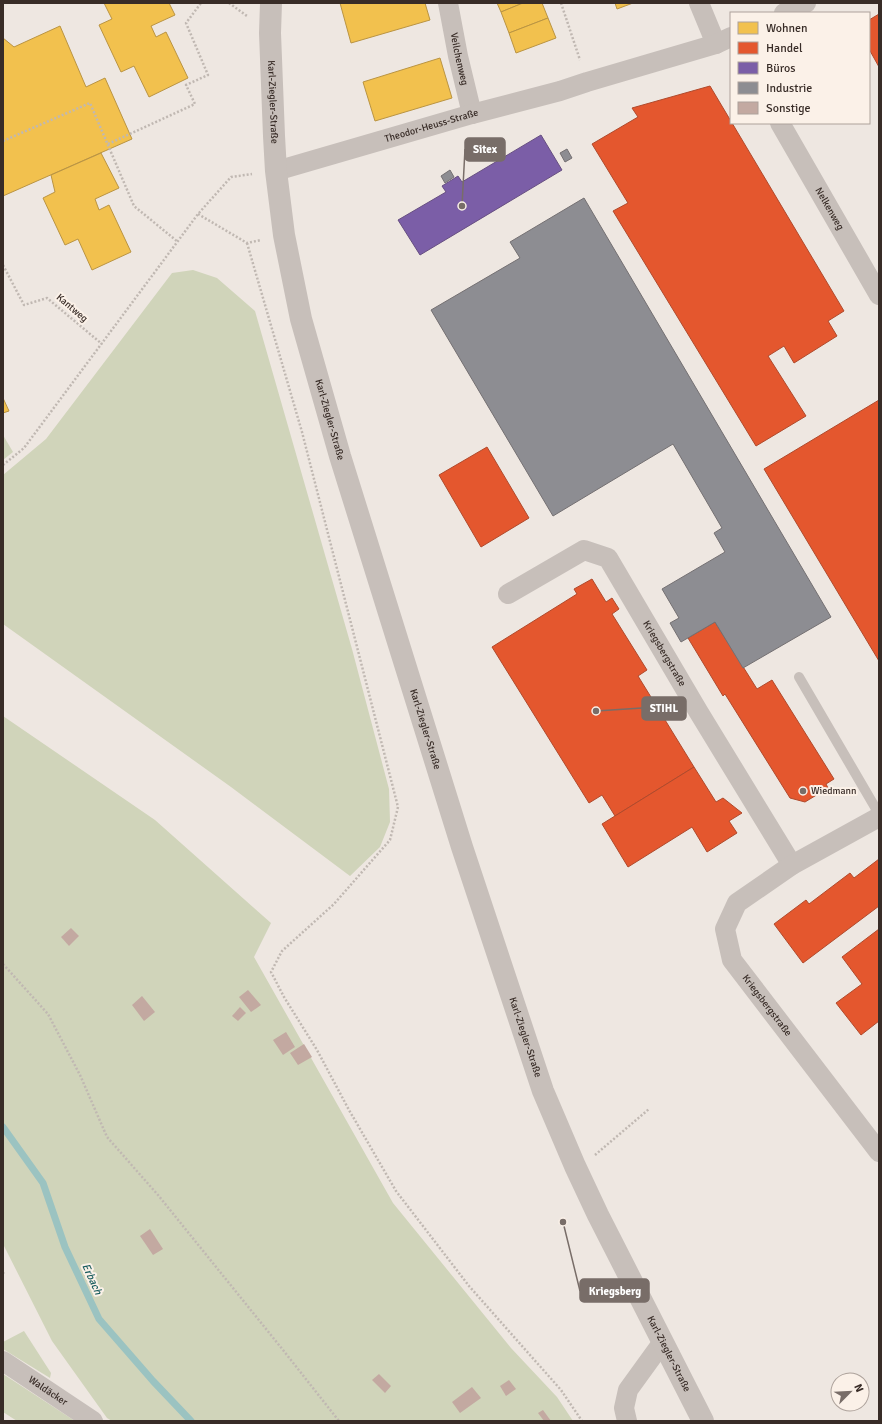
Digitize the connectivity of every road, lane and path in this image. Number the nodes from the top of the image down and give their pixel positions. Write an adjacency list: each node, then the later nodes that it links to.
1 (201, 3): 13 (path)
2 (271, 3): 14 (street, Karl-Ziegler-Straße)
3 (448, 3): 10 (street, Veilchenweg)
4 (562, 3): 9 (path)
5 (699, 3): 8 (street)
6 (806, 3): 7 (street)
7 (786, 12)
8 (727, 39): 9 (street, Theodor-Heuss-Straße)
9 (587, 82): 10 (street, Theodor-Heuss-Straße)
10 (472, 114): 14 (street, Theodor-Heuss-Straße)
11 (781, 124): 18 (street, Nelkenweg)
12 (3, 141): 13 (path)
13 (108, 144): 16 (path)
14 (276, 171): 15 (path); 29 (street, Karl-Ziegler-Straße)
15 (198, 214): 16 (path); 34 (path)
16 (178, 242): 19 (path)
17 (3, 266): 19 (path, Kantweg)
18 (879, 295)
19 (102, 344): 20 (path)
20 (3, 465)
21 (508, 594): 25 (street, Kriegsbergstraße)
22 (799, 677): 23 (lane)
23 (879, 814)
24 (879, 817): 25 (street, Kriegsbergstraße)
25 (792, 865): 28 (street, Kriegsbergstraße)
26 (3, 964): 33 (path)
27 (649, 1109): 29 (path)
28 (879, 1152)
29 (575, 1166): 30 (street, Karl-Ziegler-Straße)
30 (662, 1343): 35 (street); 36 (street, Karl-Ziegler-Straße)
31 (3, 1361): 32 (street, Waldäcker)
32 (92, 1421)
33 (339, 1421)
34 (582, 1421)
35 (627, 1421)
36 (703, 1421)

